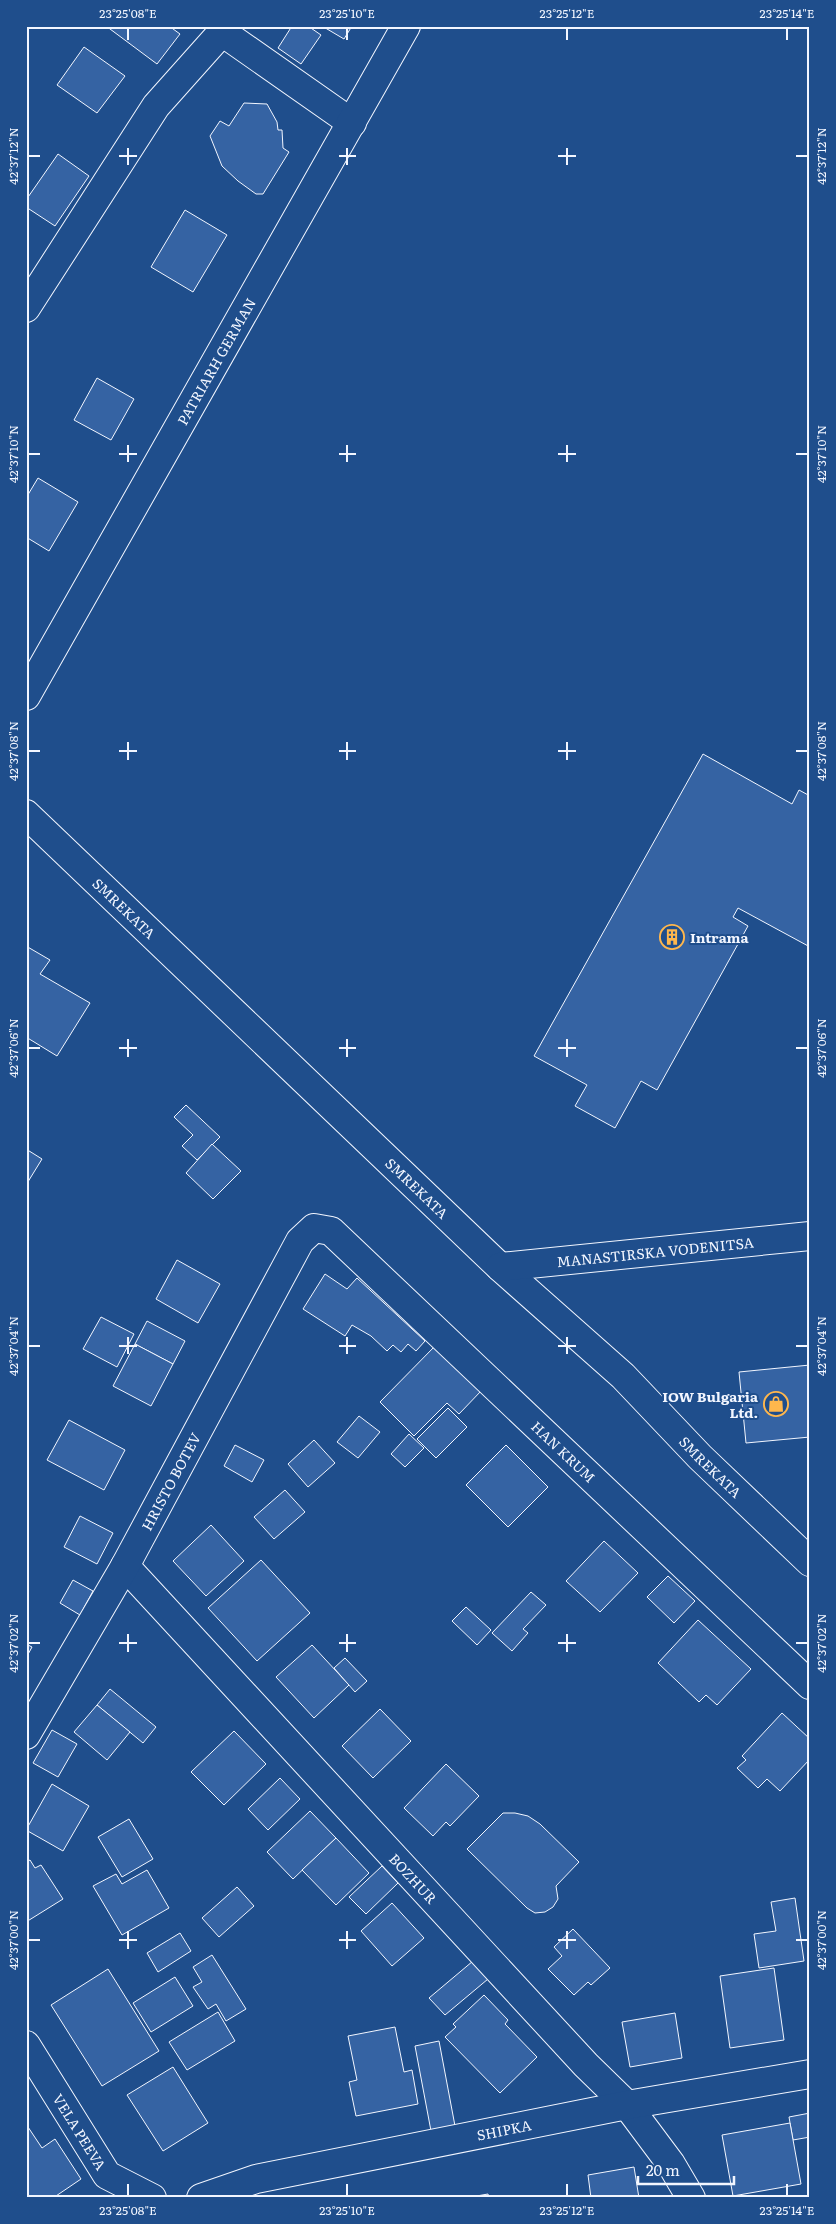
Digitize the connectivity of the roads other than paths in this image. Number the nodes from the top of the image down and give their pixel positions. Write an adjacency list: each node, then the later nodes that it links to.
1 (406, 26): 3 (street, PATRIARH GERMAN)
2 (224, 29): 3 (street); 4 (street)
3 (352, 122): 5 (street, PATRIARH GERMAN)
4 (26, 308)
5 (26, 696)
6 (26, 814): 9 (street, SMREKATA)
7 (314, 1228): 11 (street, HRISTO BOTEV); 12 (street, HAN KRUM)
8 (810, 1236): 9 (street, MANASTIRSKA VODENITSA)
9 (500, 1267): 10 (street, SMREKATA)
10 (810, 1562)
11 (125, 1566): 13 (street, HRISTO BOTEV); 16 (street, BOZHUR)
12 (810, 1685)
13 (26, 1735)
14 (26, 2045): 17 (street, VELA PEEVA)
15 (810, 2074): 16 (street, SHIPKA)
16 (627, 2105): 18 (street, SHIPKA); 19 (street, BOZHUR)
17 (152, 2198)
18 (201, 2198)
19 (691, 2198)

